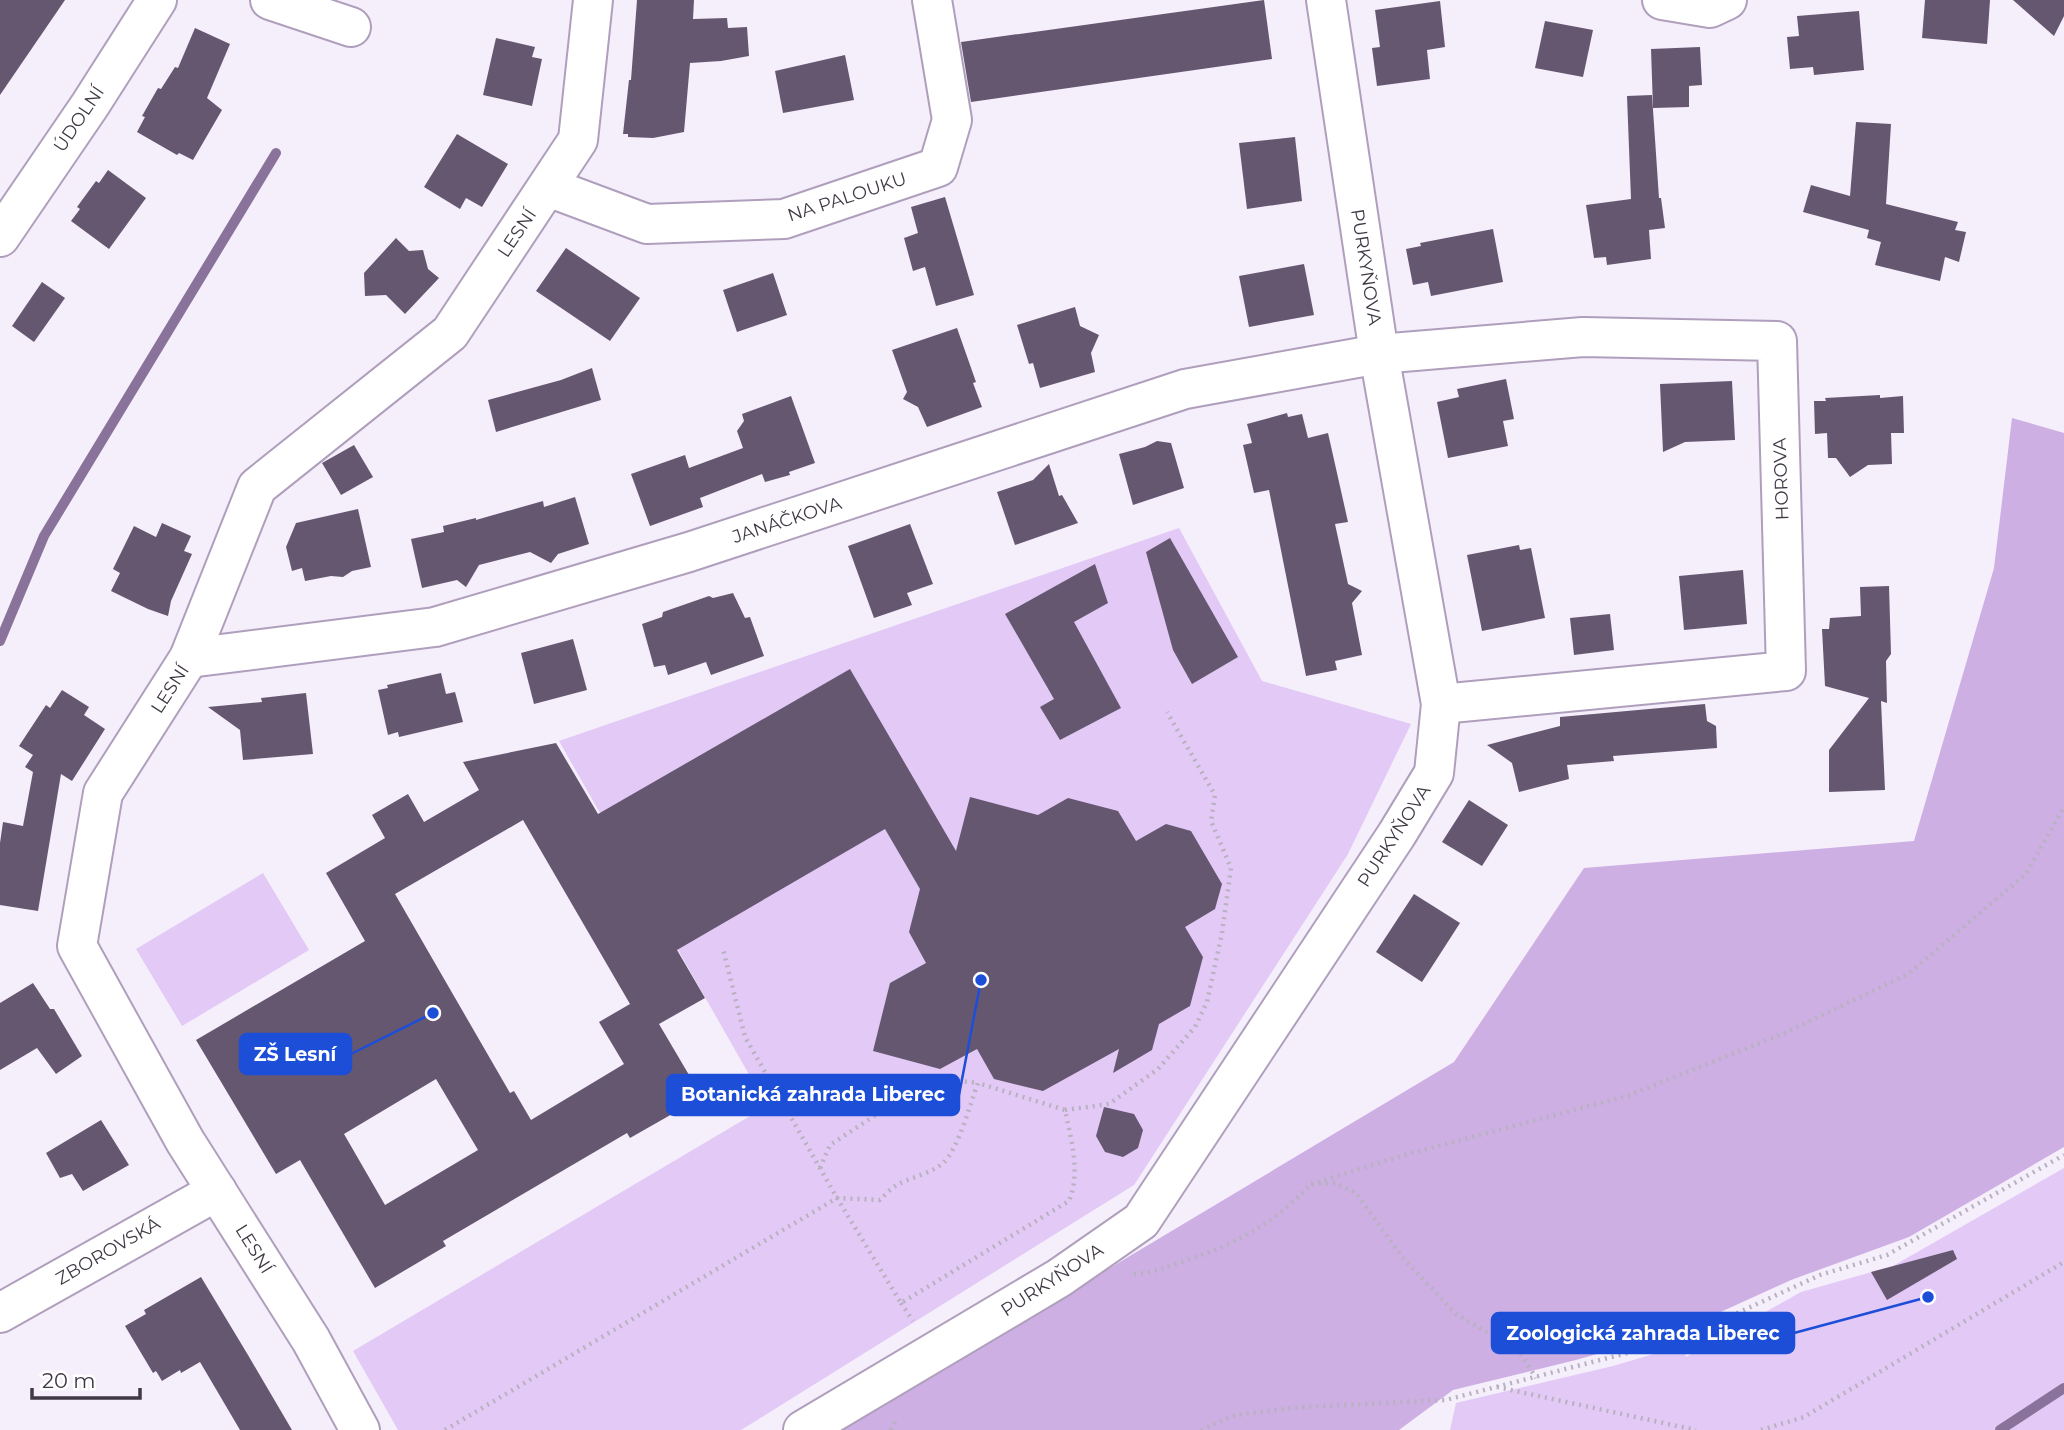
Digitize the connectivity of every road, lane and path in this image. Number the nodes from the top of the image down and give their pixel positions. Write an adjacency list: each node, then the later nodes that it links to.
1 (157, 0): 10 (street, ÚDOLNÍ)
2 (270, 0): 8 (street)
3 (593, 0): 9 (street, LESNÍ)
4 (932, 0): 9 (street, NA PALOUKU)
5 (1326, 0): 11 (street, PURKYŇOVA)
6 (1662, 0): 7 (street)
7 (1727, 0)
8 (351, 27)
9 (548, 187): 12 (street, LESNÍ)
10 (0, 237)
11 (1379, 354): 12 (street, JANÁČKOVA); 13 (street, PURKYŇOVA); 13 (street, HOROVA)
12 (189, 658): 22 (street, LESNÍ)
13 (1441, 704): 31 (street, PURKYŇOVA)
14 (1167, 712): 18 (path)
15 (2064, 807): 21 (path)
16 (723, 949): 20 (path)
17 (978, 1083): 18 (path); 20 (path); 23 (path)
18 (1065, 1110): 23 (path)
19 (2064, 1155): 27 (path)
20 (820, 1169): 23 (path)
21 (1311, 1184): 25 (path); 27 (path)
22 (217, 1191): 26 (street, ZBOROVSKÁ); 29 (street, LESNÍ)
23 (837, 1198): 30 (path)
24 (2064, 1262): 34 (path)
25 (1123, 1275)
26 (0, 1313)
27 (1536, 1378): 28 (path)
28 (1497, 1387): 32 (path); 33 (path)
29 (360, 1430)
30 (446, 1430)
31 (803, 1430)
32 (1201, 1430)
33 (1696, 1430)
34 (1761, 1430)

